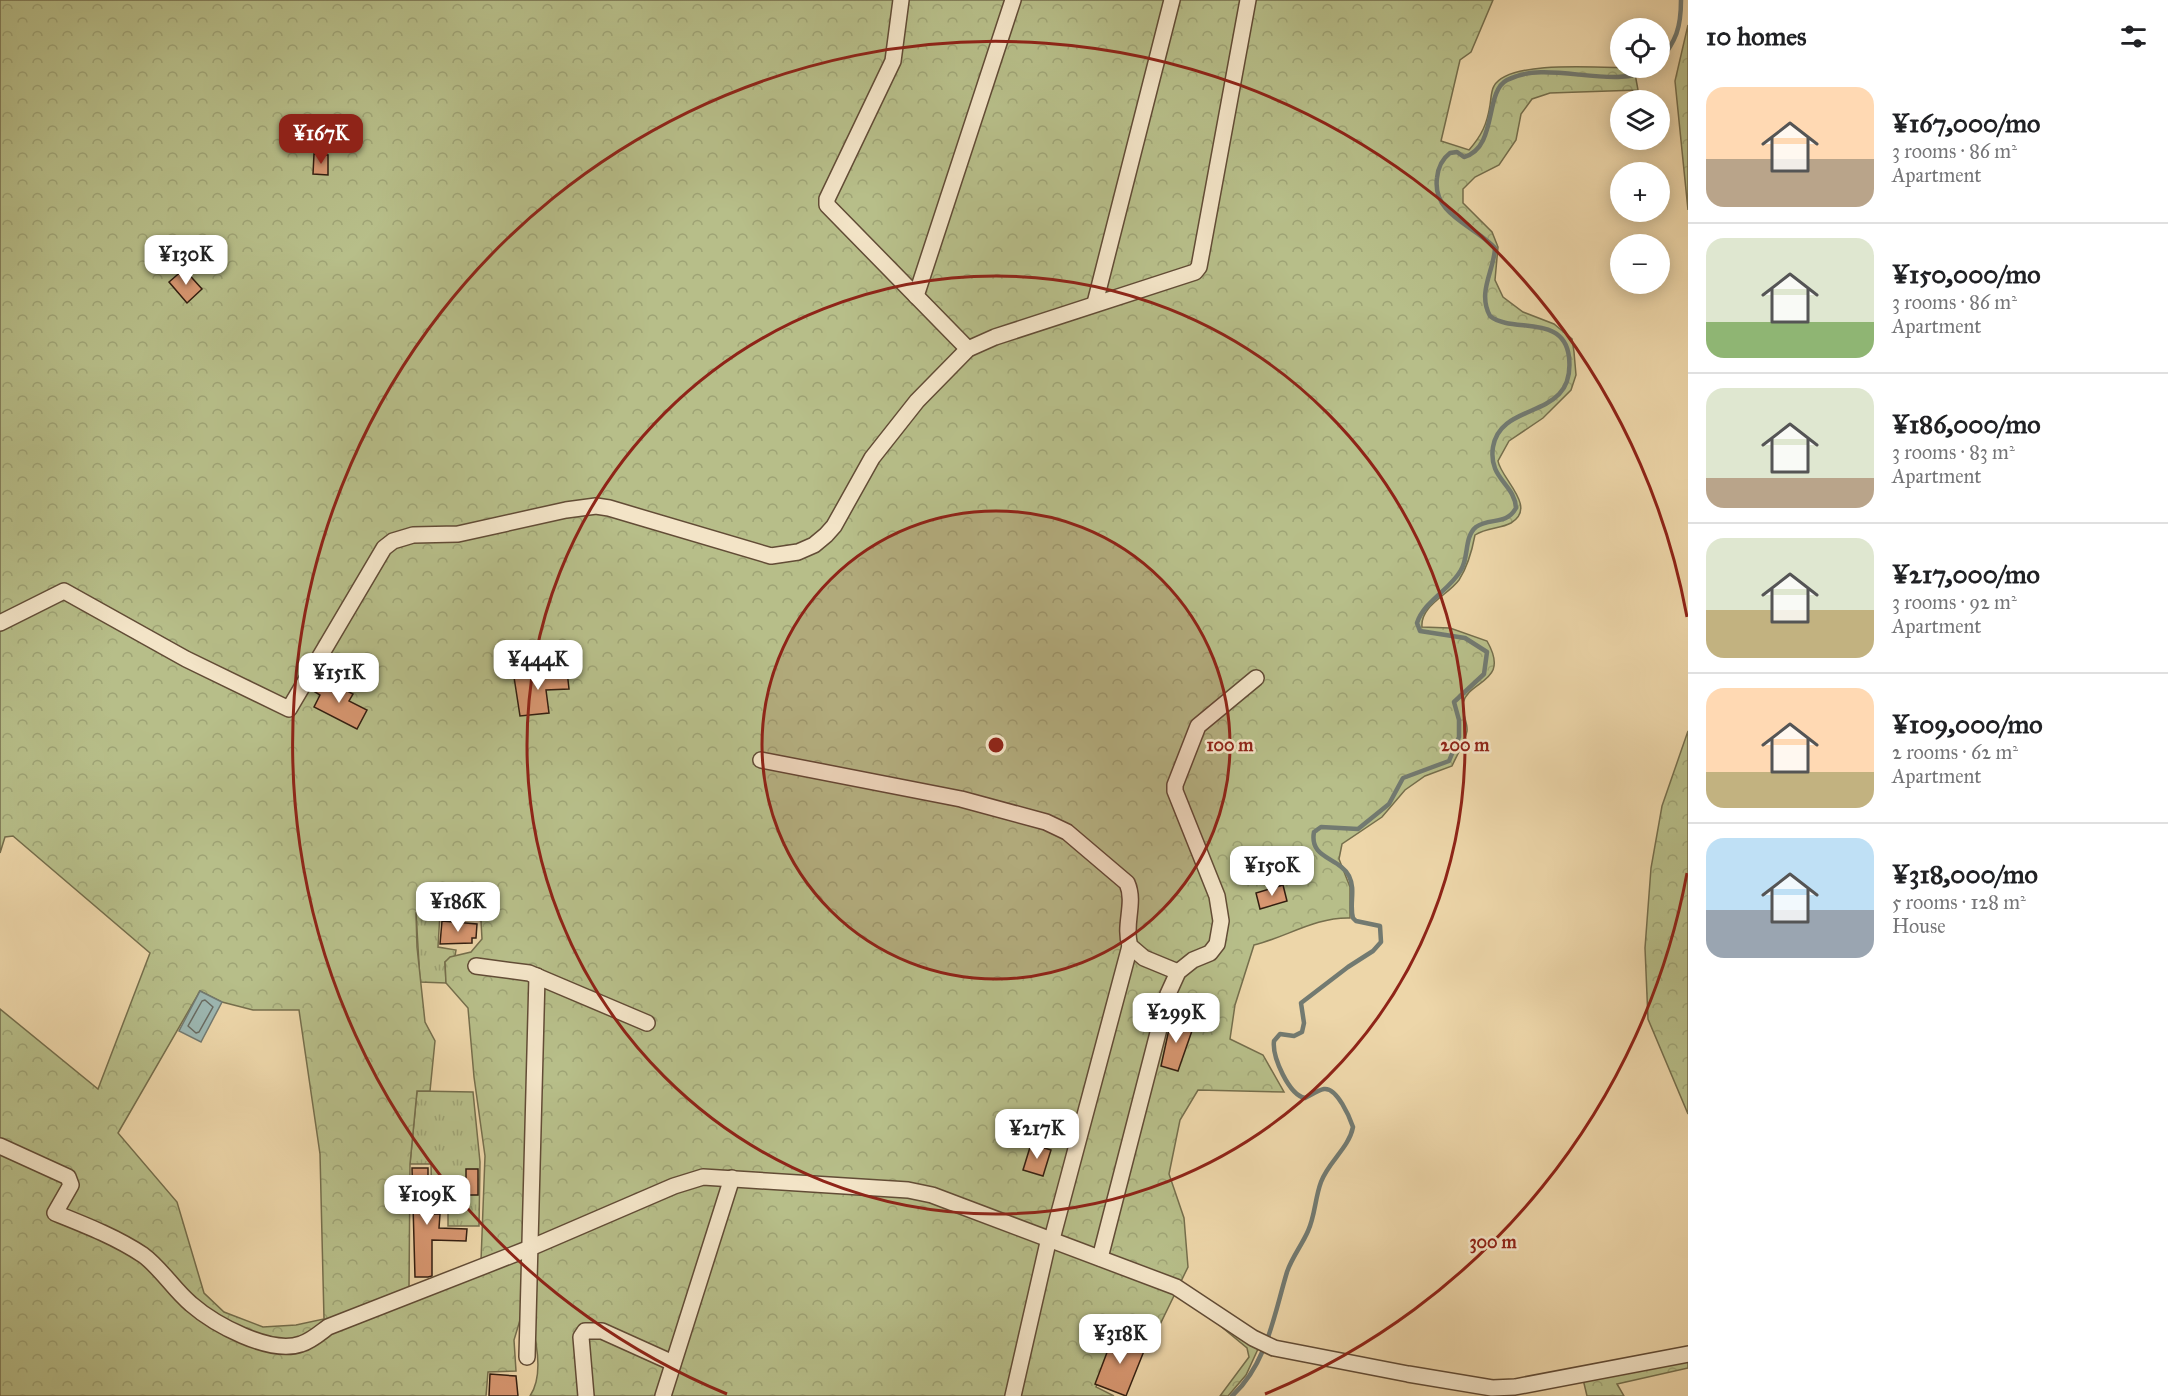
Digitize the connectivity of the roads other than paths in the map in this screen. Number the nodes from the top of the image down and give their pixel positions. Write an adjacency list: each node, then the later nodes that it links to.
1 (901, 0): 5 (street)
2 (1013, 0): 5 (street)
3 (1172, 0): 6 (street)
4 (1248, 0): 6 (street)
5 (916, 296): 7 (street)
6 (1095, 303): 7 (street)
7 (968, 349): 8 (street)
8 (0, 623)
9 (1256, 678): 13 (street)
10 (761, 760): 11 (street)
11 (1130, 946): 13 (street); 18 (street)
12 (476, 966): 14 (street)
13 (1178, 972): 20 (street)
14 (537, 976): 15 (street); 19 (street)
15 (647, 1023)
16 (0, 1146): 19 (street)
17 (732, 1178): 18 (street); 19 (street); 23 (street)
18 (1051, 1238): 20 (street); 26 (street)
19 (530, 1248): 22 (street)
20 (1100, 1258): 21 (street)
21 (1688, 1353)
22 (527, 1357)
23 (674, 1363): 24 (street); 25 (street)
24 (586, 1396)
25 (663, 1396)
26 (1013, 1396)

